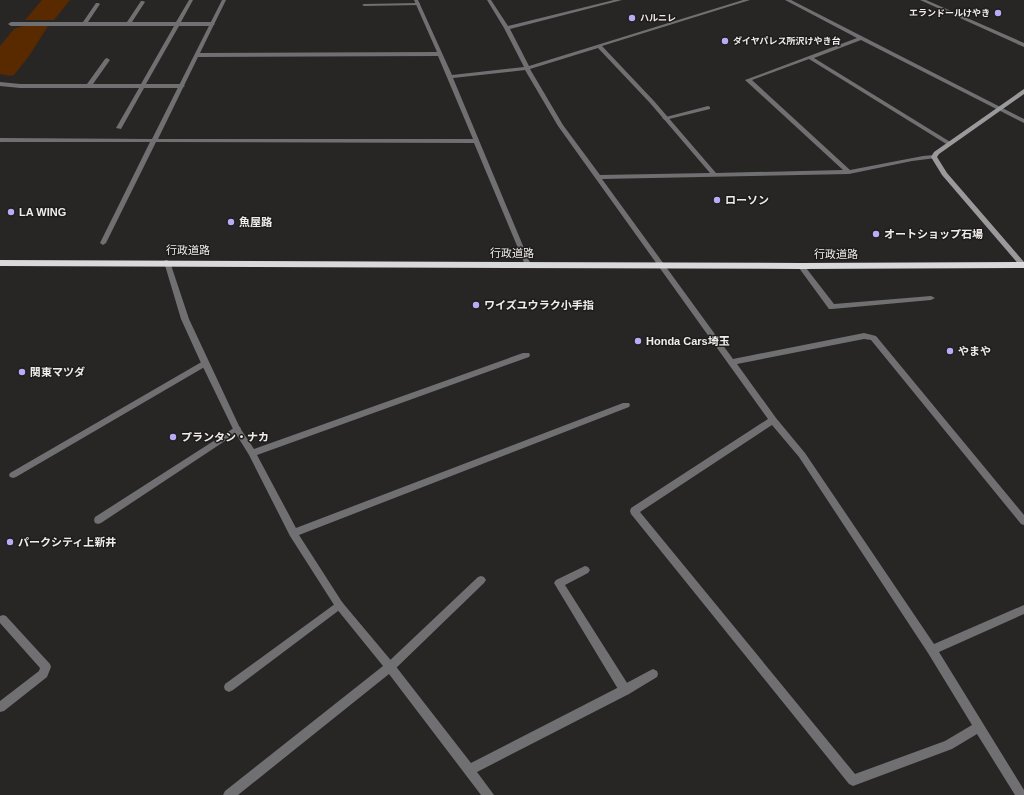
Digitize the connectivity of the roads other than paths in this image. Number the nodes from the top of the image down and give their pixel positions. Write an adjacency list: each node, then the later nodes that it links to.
1 (191, 0): 16 (street)
2 (224, 0): 15 (street)
3 (489, 0): 17 (street)
4 (620, 0): 17 (street)
5 (748, 0): 20 (street)
6 (787, 0): 18 (street)
7 (922, 0): 19 (street)
8 (143, 2): 14 (street)
9 (417, 2): 11 (street); 21 (street)
10 (98, 4): 13 (street)
11 (364, 6)
12 (11, 24): 13 (street)
13 (84, 24): 14 (street)
14 (129, 24): 16 (street)
15 (212, 24): 16 (street); 22 (street)
16 (177, 25): 29 (street)
17 (507, 28): 25 (street)
18 (862, 38): 23 (street); 33 (street)
19 (1024, 45)
20 (600, 47): 25 (street); 34 (street)
21 (440, 54): 22 (street); 26 (street)
22 (197, 55): 30 (street)
23 (809, 57): 40 (street); 42 (street)
24 (107, 60): 28 (street)
25 (528, 68): 26 (street); 44 (street)
26 (450, 77): 39 (street)
27 (0, 84): 28 (street)
28 (89, 86): 29 (street)
29 (143, 86): 30 (street); 36 (street)
30 (182, 86): 38 (street)
31 (1024, 91): 33 (street)
32 (708, 108): 34 (street)
33 (1000, 109): 35 (street); 40 (street)
34 (665, 118): 43 (street)
35 (1024, 121)
36 (119, 128)
37 (0, 140): 38 (street)
38 (155, 140): 39 (street); 45 (street)
39 (477, 141): 48 (street)
40 (950, 144): 41 (street)
41 (934, 157): 42 (street); 50 (street)
42 (849, 172): 43 (street)
43 (714, 174): 44 (street)
44 (598, 177): 49 (street)
45 (103, 243)
46 (0, 262): 47 (highway, 行政道路)
47 (167, 262): 48 (highway, 行政道路); 55 (street)
48 (528, 265): 49 (highway, 行政道路)
49 (661, 265): 51 (highway, 行政道路); 54 (street)
50 (1023, 265): 51 (highway, 行政道路)
51 (801, 266): 52 (street)
52 (930, 298)
53 (526, 355): 59 (street)
54 (731, 362): 57 (street); 62 (street)
55 (205, 363): 58 (street); 60 (street)
56 (626, 405): 63 (street)
57 (773, 420): 69 (street); 75 (street)
58 (237, 430): 59 (street); 61 (street)
59 (252, 453): 63 (street)
60 (13, 475)
61 (98, 520)
62 (1024, 521)
63 (293, 532): 66 (street)
64 (585, 570): 73 (street)
65 (481, 580): 70 (street)
66 (339, 604): 70 (street); 72 (street)
67 (1024, 609): 69 (street)
68 (3, 619): 74 (street)
69 (932, 650): 75 (street)
70 (390, 667): 76 (street); 77 (street)
71 (654, 674): 73 (street)
72 (229, 687)
73 (625, 690): 76 (street)
74 (0, 707)
75 (979, 727): 79 (street)
76 (469, 770): 78 (street)
77 (229, 795)
78 (488, 795)
79 (1021, 795)

